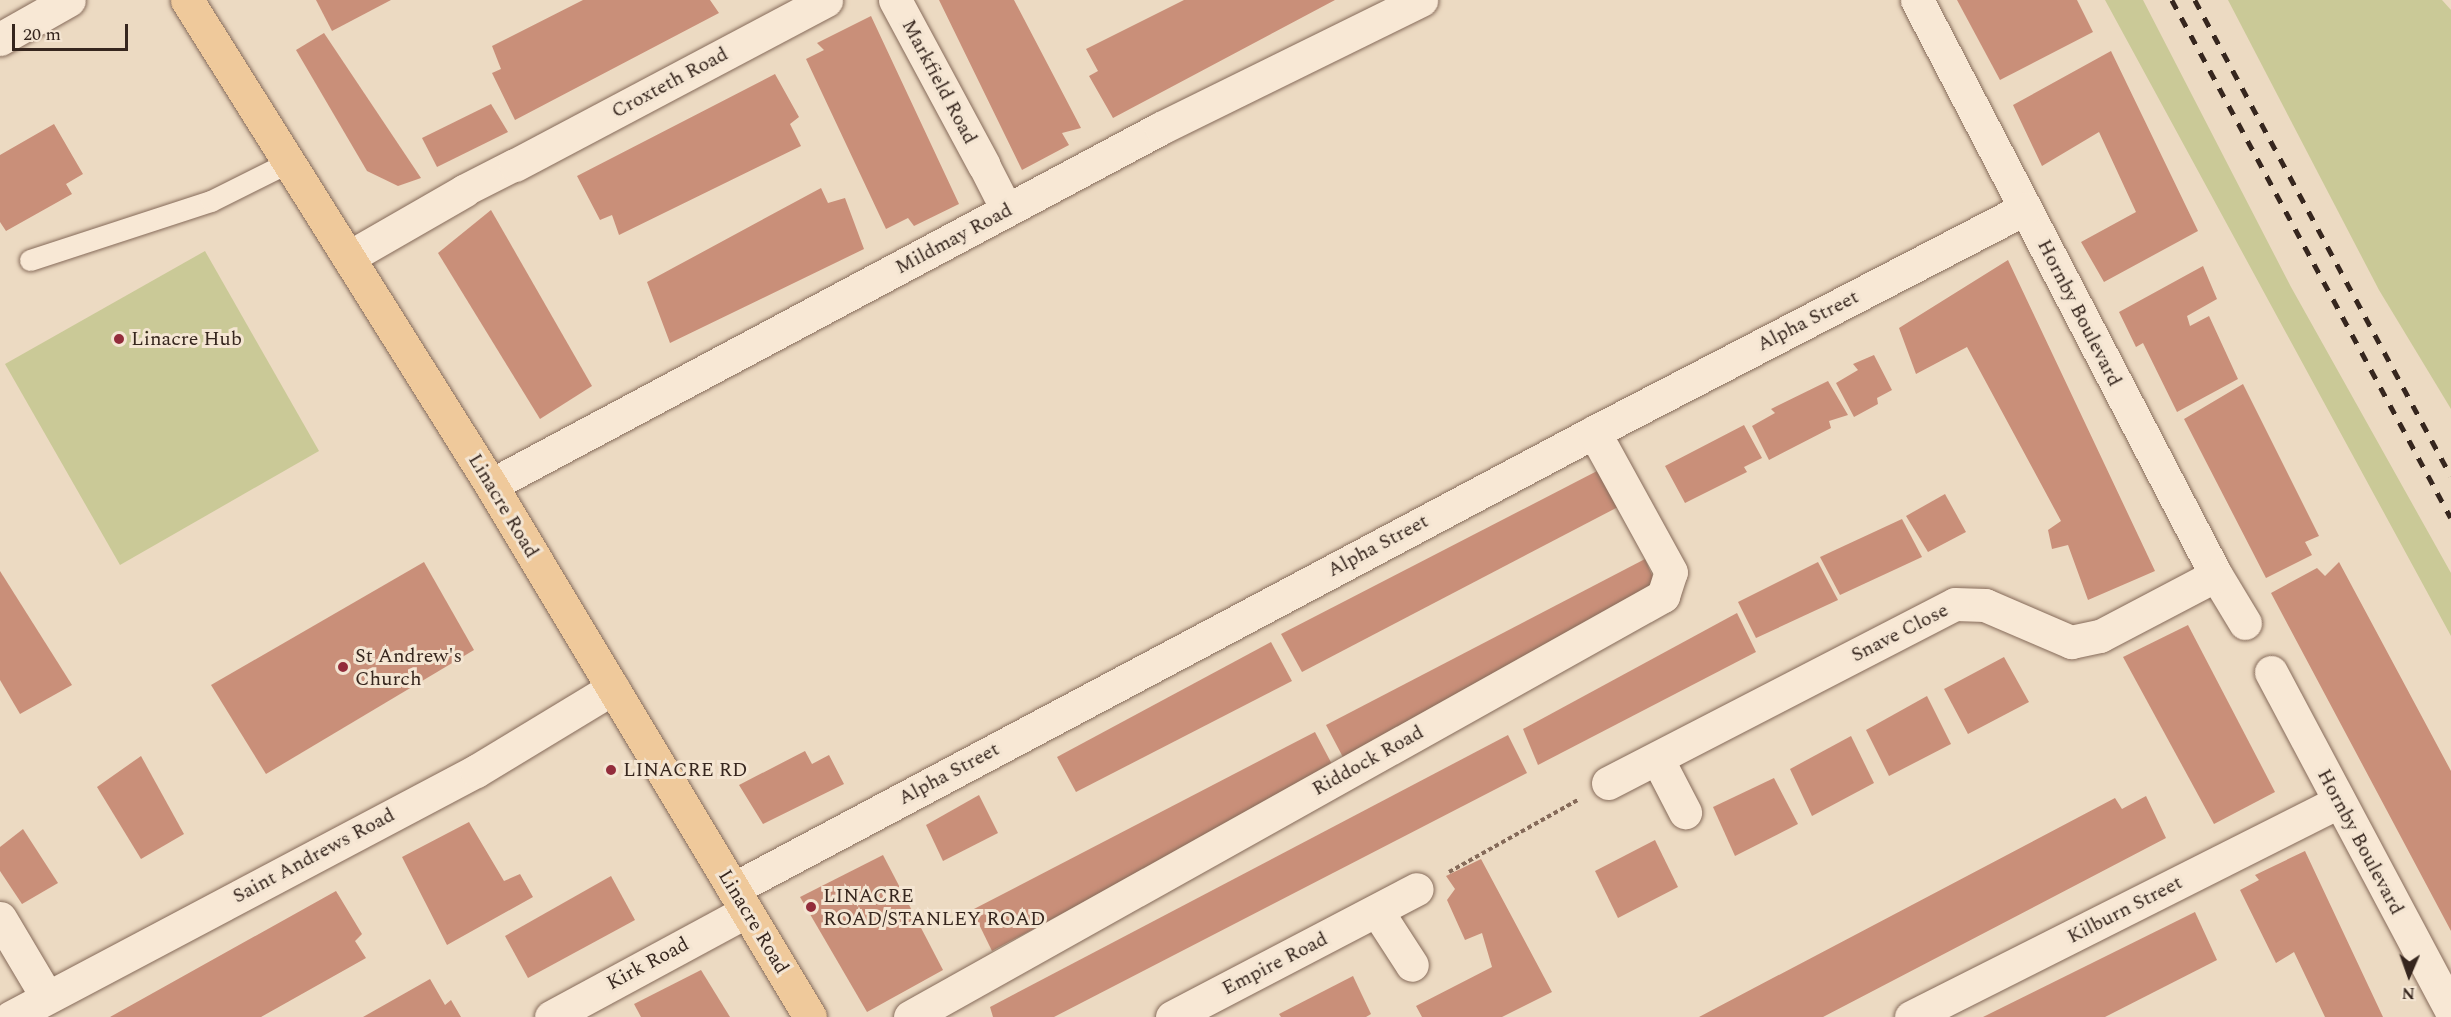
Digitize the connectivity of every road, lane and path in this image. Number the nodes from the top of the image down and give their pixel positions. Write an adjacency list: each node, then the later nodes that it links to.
1 (69, 0): 7 (street)
2 (187, 0): 8 (main road, Linacre Road)
3 (826, 0): 9 (street, Croxteth Road)
4 (895, 0): 10 (street, Markfield Road)
5 (1421, 0): 13 (street, Mildmay Road)
6 (1917, 0): 12 (street, Hornby Boulevard)
7 (0, 39)
8 (289, 162): 14 (main road, Linacre Road); 15 (lane)
9 (514, 165): 11 (street)
10 (984, 165): 13 (street)
11 (464, 191): 14 (street)
12 (2025, 209): 16 (street, Alpha Street); 18 (street, Hornby Boulevard)
13 (1007, 210): 17 (street, Mildmay Road)
14 (349, 257): 17 (main road, Linacre Road)
15 (30, 260)
16 (1594, 432): 27 (street, Alpha Street); 36 (street, Riddock Road)
17 (491, 485): 21 (main road, Linacre Road)
18 (2216, 575): 19 (street, Hornby Boulevard); 22 (street, Snave Close)
19 (2245, 623)
20 (2271, 672): 24 (street, Hornby Boulevard)
21 (613, 688): 27 (main road, Linacre Road); 31 (street, Saint Andrews Road)
22 (1658, 760): 23 (street, Snave Close); 25 (street)
23 (1608, 783): 26 (path)
24 (2339, 802): 32 (street, Hornby Boulevard); 38 (street, Kilburn Street)
25 (1685, 812)
26 (1416, 890): 28 (street, Empire Road)
27 (739, 900): 34 (street, Kirk Road); 35 (main road, Linacre Road)
28 (1377, 911): 30 (street); 37 (street, Empire Road)
29 (0, 918): 31 (street)
30 (1412, 965)
31 (47, 997): 33 (street, Saint Andrews Road)
32 (2451, 1011)
33 (11, 1017)
34 (551, 1017)
35 (810, 1017)
36 (910, 1017)
37 (1172, 1017)
38 (1911, 1017)

